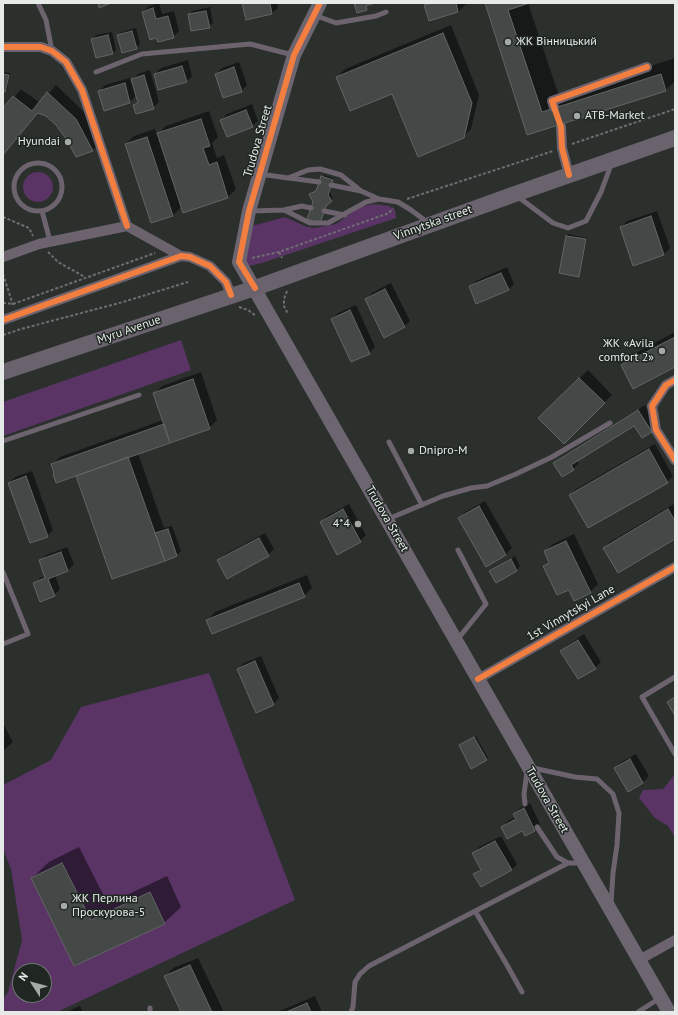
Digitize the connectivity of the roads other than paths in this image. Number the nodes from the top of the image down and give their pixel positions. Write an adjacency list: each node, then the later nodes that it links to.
1 (38, 3): 5 (lane)
2 (316, 9): 3 (lane); 6 (main road, Trudova Street)
3 (386, 12)
4 (3, 47): 5 (street)
5 (52, 51): 28 (street)
6 (294, 55): 8 (lane); 13 (main road, Trudova Street)
7 (647, 67): 9 (street)
8 (96, 72)
9 (554, 107)
10 (561, 127): 14 (street)
11 (675, 138): 12 (main road, Vinnytska street)
12 (612, 160): 14 (main road, Vinnytska street); 19 (lane)
13 (260, 174): 15 (lane); 24 (main road, Trudova Street)
14 (569, 175): 19 (main road, Vinnytska street)
15 (288, 178): 16 (lane); 18 (lane)
16 (319, 182)
17 (331, 185): 18 (lane)
18 (361, 190): 20 (lane)
19 (515, 194): 27 (main road, Vinnytska street)
20 (379, 199): 26 (lane); 27 (lane)
21 (311, 208): 22 (lane)
22 (284, 210): 24 (lane); 26 (lane)
23 (42, 211): 23 (lane); 29 (lane)
24 (249, 211): 32 (main road, Trudova Street)
25 (324, 211): 26 (lane)
26 (345, 215)
27 (430, 224): 32 (main road, Vinnytska street)
28 (127, 226): 29 (street); 30 (street)
29 (50, 241): 31 (street)
30 (185, 257): 33 (street); 34 (street)
31 (3, 258)
32 (255, 288): 33 (main road, Myru Avenue); 43 (main road, Trudova Street)
33 (234, 301): 35 (main road, Myru Avenue)
34 (3, 320)
35 (3, 372)
36 (675, 380): 41 (street)
37 (139, 395): 39 (lane)
38 (610, 423): 42 (lane)
39 (3, 441)
40 (389, 442): 42 (lane)
41 (675, 460)
42 (422, 505): 43 (lane)
43 (387, 519): 47 (main road, Trudova Street)
44 (458, 550): 47 (lane)
45 (675, 567): 50 (street, 1st Vinnytskyi Lane)
46 (3, 572): 48 (lane)
47 (456, 641): 50 (main road, Trudova Street)
48 (3, 644)
49 (675, 678): 51 (lane)
50 (478, 679): 52 (main road, Trudova Street)
51 (675, 754)
52 (528, 766): 53 (lane); 55 (main road, Trudova Street); 56 (lane)
53 (525, 804)
54 (537, 827): 55 (lane)
55 (574, 861): 56 (main road, Trudova Street); 57 (lane)
56 (610, 910): 59 (main road, Trudova Street)
57 (475, 911): 60 (lane); 62 (lane)
58 (675, 940): 59 (street)
59 (639, 960): 61 (main road, Trudova Street)
60 (522, 992)
61 (660, 998): 64 (lane); 65 (main road, Trudova Street)
62 (354, 1009): 63 (lane)
63 (351, 1012)
64 (638, 1012)
65 (669, 1012)

